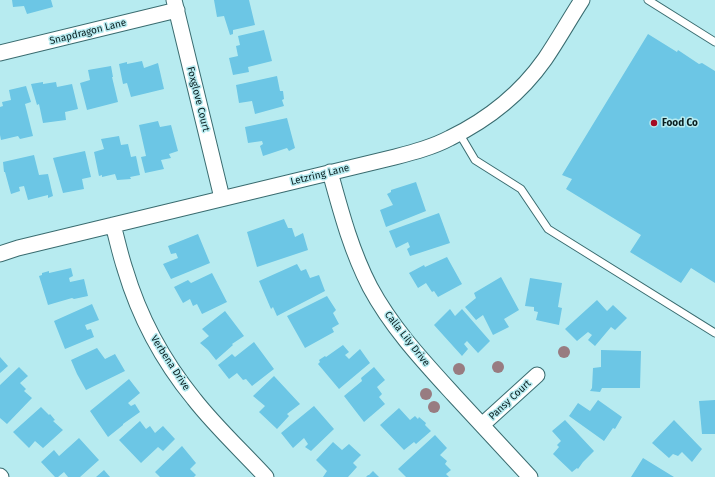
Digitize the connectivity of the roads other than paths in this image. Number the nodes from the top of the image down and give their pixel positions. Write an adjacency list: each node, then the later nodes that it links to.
1 (582, 0): 6 (street, Letzring Lane)
2 (648, 0): 4 (lane)
3 (175, 5): 5 (street, Snapdragon Lane); 8 (street, Foxglove Court)
4 (715, 42)
5 (0, 53)
6 (459, 133): 7 (street, Letzring Lane); 11 (lane)
7 (330, 172): 8 (street, Letzring Lane); 13 (street, Calla Lily Drive)
8 (222, 198): 9 (street, Letzring Lane)
9 (113, 225): 10 (street, Letzring Lane); 14 (street, Verbena Drive)
10 (0, 254)
11 (715, 333)
12 (537, 375): 13 (street, Pansy Court)
13 (482, 426): 15 (street, Calla Lily Drive)
14 (266, 477)
15 (530, 477)

